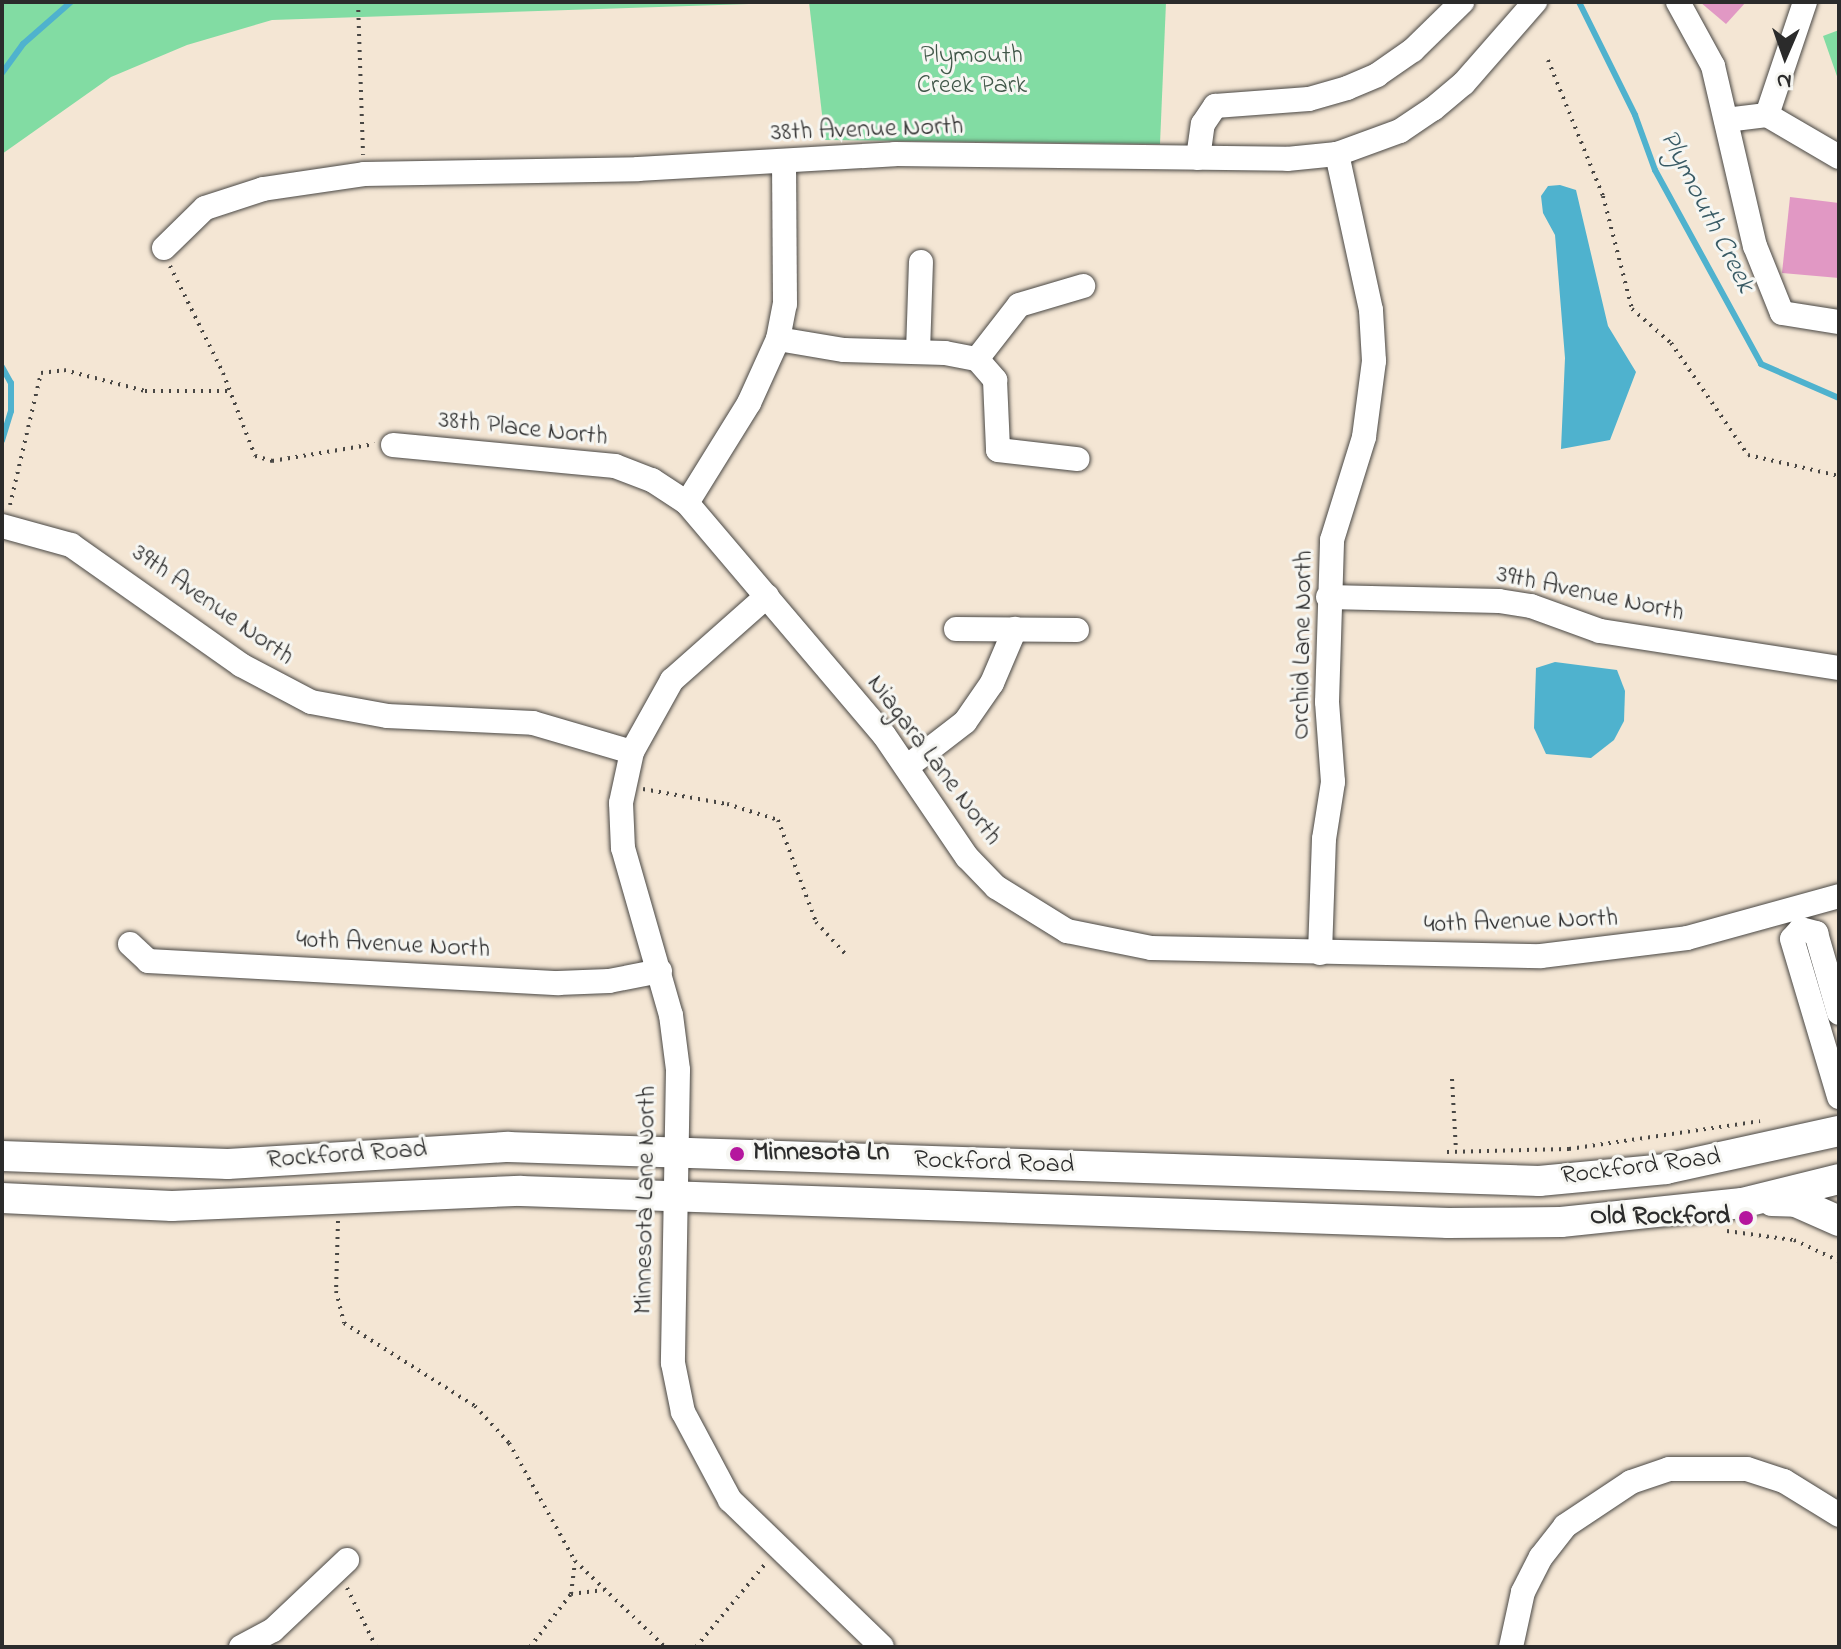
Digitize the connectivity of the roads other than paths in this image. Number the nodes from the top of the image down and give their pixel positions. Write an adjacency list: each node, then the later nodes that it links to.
1 (1462, 2): 9 (street)
2 (1535, 2): 7 (street, 38th Avenue North)
3 (1678, 2): 6 (street)
4 (1805, 2): 5 (street)
5 (1767, 115): 6 (street); 8 (street)
6 (1726, 120): 14 (street)
7 (1337, 154): 9 (street, 38th Avenue North); 23 (street, Orchid Lane North)
8 (1839, 157)
9 (1198, 158): 10 (street, 38th Avenue North)
10 (784, 162): 11 (street, 38th Avenue North); 15 (street)
11 (164, 248)
12 (921, 262): 16 (street)
13 (1083, 286): 17 (street)
14 (1839, 322)
15 (778, 339): 16 (street); 20 (street)
16 (918, 352): 17 (street)
17 (977, 359): 19 (street)
18 (393, 445): 20 (street, 38th Place North)
19 (1077, 459)
20 (687, 503): 22 (street, Niagara Lane North)
21 (5, 526): 28 (street, 39th Avenue North)
22 (767, 596): 28 (street, Minnesota Lane North); 29 (street, Niagara Lane North)
23 (1328, 597): 27 (street, 39th Avenue North); 34 (street, Orchid Lane North)
24 (956, 629): 25 (street)
25 (1015, 629): 26 (street); 29 (street)
26 (1077, 630)
27 (1839, 668)
28 (632, 752): 35 (street, Minnesota Lane North)
29 (908, 766): 33 (street, Niagara Lane North)
30 (1839, 896): 31 (street, 40th Avenue North)
31 (1798, 920): 34 (street, 40th Avenue North); 36 (street); 37 (street)
32 (130, 944): 35 (street, 40th Avenue North)
33 (1198, 950): 34 (street, 40th Avenue North)
34 (1320, 953)
35 (660, 971): 39 (street, Minnesota Lane North)
36 (1839, 1013)
37 (1839, 1097)
38 (1839, 1131): 39 (main road, Rockford Road)
39 (680, 1152): 40 (main road, Rockford Road); 42 (street, Minnesota Lane North)
40 (2, 1156)
41 (1839, 1179): 44 (main road, Rockford Road)
42 (677, 1196): 43 (main road, Rockford Road); 44 (main road, Rockford Road); 49 (street, Minnesota Lane North)
43 (2, 1198)
44 (1742, 1203): 45 (main road)
45 (1839, 1221)
46 (1839, 1515): 50 (street)
47 (341, 1565): 48 (street)
48 (241, 1647)
49 (882, 1647)
50 (1511, 1647)

